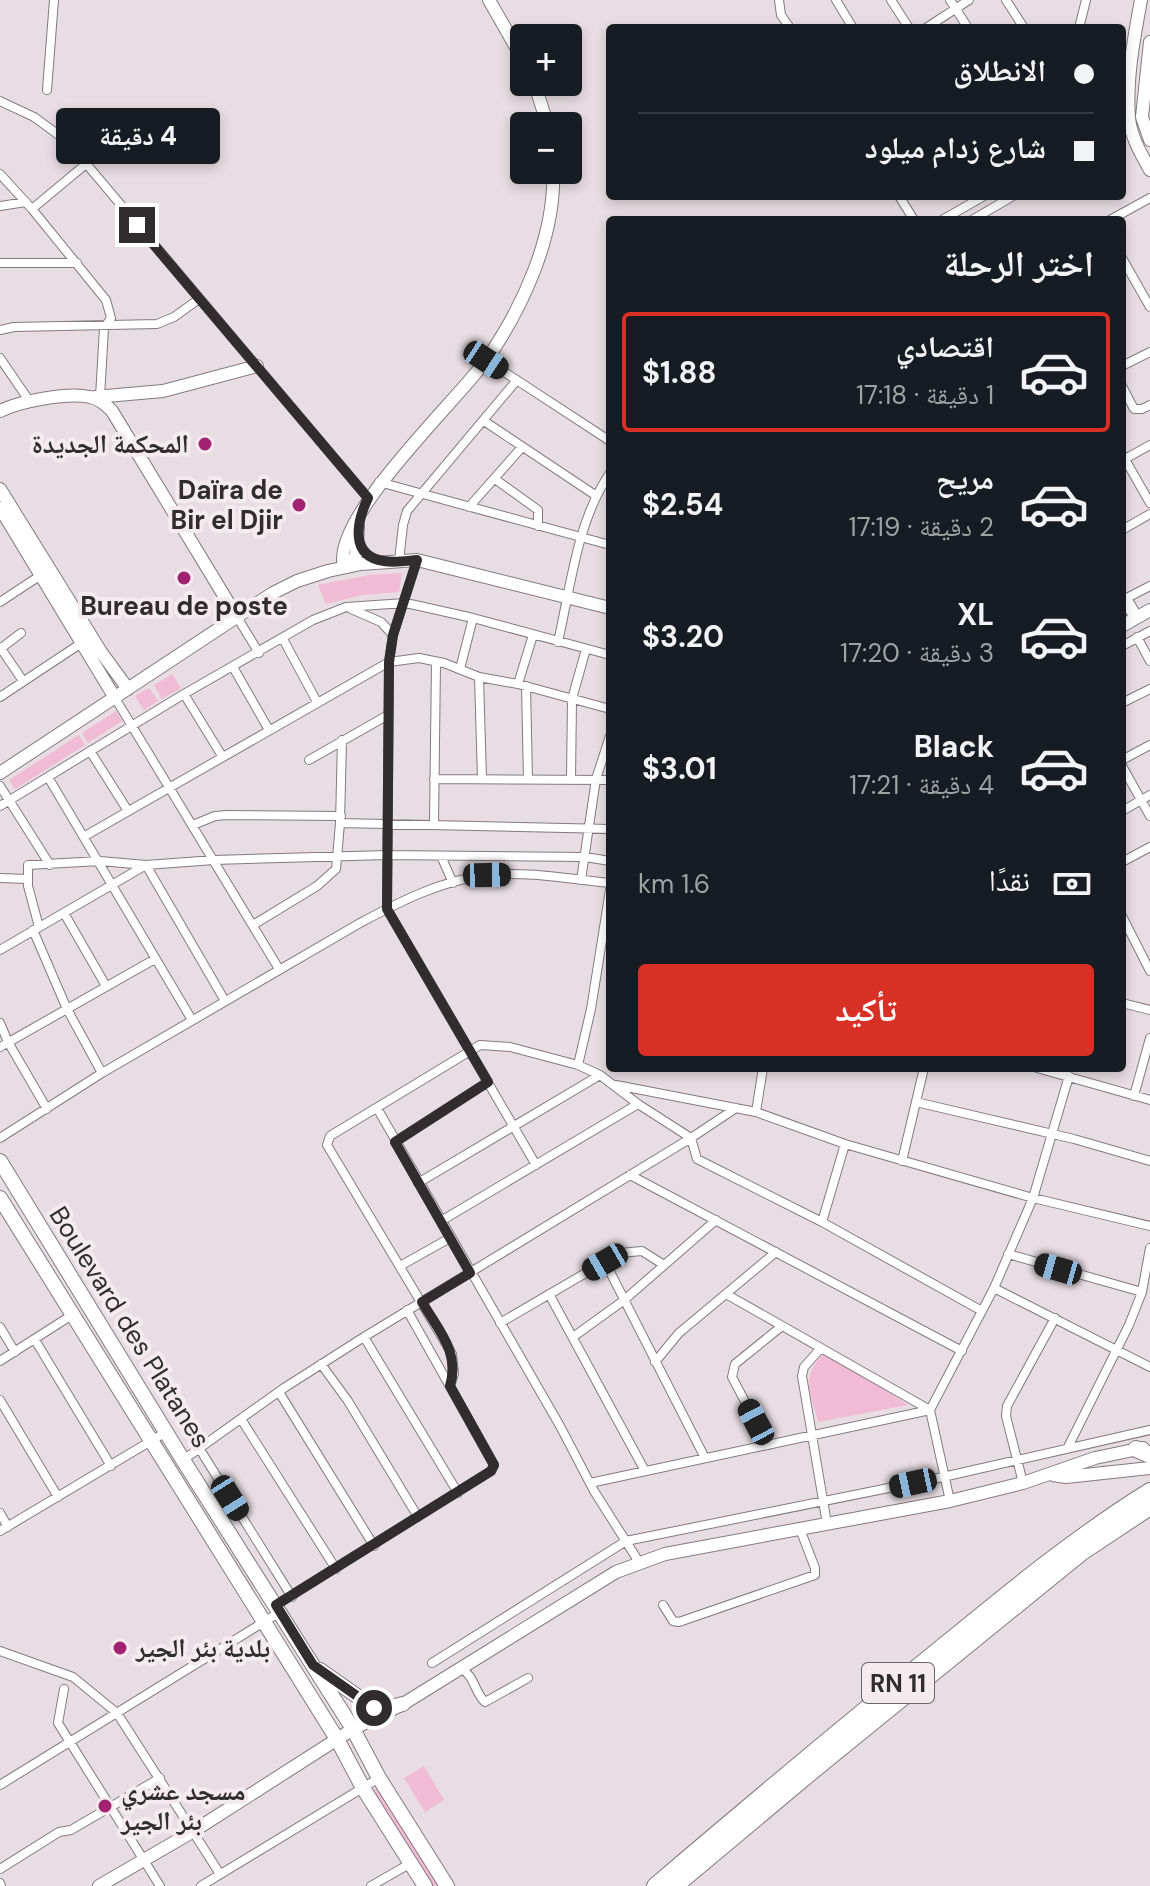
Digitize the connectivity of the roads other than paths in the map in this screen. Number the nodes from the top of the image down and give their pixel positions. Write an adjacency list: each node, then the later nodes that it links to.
1 (54, 0): 22 (street)
2 (489, 0): 19 (main road)
3 (779, 0): 12 (street)
4 (836, 0): 13 (street)
5 (891, 0): 14 (street)
6 (950, 0): 11 (street)
7 (969, 0): 11 (street)
8 (1006, 0): 17 (street)
9 (1085, 0): 18 (street)
10 (1141, 0): 24 (main road)
11 (956, 9): 15 (street); 16 (street)
12 (787, 24)
13 (851, 24)
14 (906, 24)
15 (932, 24)
16 (965, 24)
17 (1021, 24)
18 (1079, 24)
19 (510, 37)
20 (1150, 42): 21 (main road)
21 (1148, 59): 24 (main road)
22 (47, 90)
23 (0, 101): 25 (street)
24 (1139, 134): 26 (main road)
25 (86, 164): 33 (street); 42 (street)
26 (1150, 170)
27 (0, 174): 33 (street)
28 (552, 184): 48 (main road)
29 (1150, 198): 36 (street)
30 (977, 200): 34 (street)
31 (1008, 200): 35 (street)
32 (0, 206): 33 (street)
33 (29, 206): 38 (street)
34 (949, 216)
35 (988, 216)
36 (1117, 216)
37 (0, 263): 38 (street)
38 (77, 263): 44 (street)
39 (1126, 265): 40 (street)
40 (1132, 276): 41 (street); 43 (street)
41 (1126, 279)
42 (199, 299): 44 (street); 50 (street)
43 (1150, 307)
44 (104, 328): 45 (street); 53 (street)
45 (0, 330)
46 (1150, 352): 49 (street)
47 (0, 358): 54 (street)
48 (486, 360): 51 (street); 65 (main road)
49 (1126, 364)
50 (257, 366): 53 (main road); 69 (street)
51 (517, 380): 57 (street); 58 (street)
52 (1126, 394): 55 (street)
53 (95, 397): 54 (main road); 93 (main road)
54 (30, 402): 56 (main road)
55 (1150, 405)
56 (0, 411)
57 (484, 421): 60 (street); 67 (street)
58 (606, 438)
59 (1150, 445): 61 (street)
60 (522, 447): 63 (street); 68 (street)
61 (1126, 456)
62 (1126, 461): 70 (street)
63 (495, 479): 71 (street); 74 (street)
64 (606, 479): 68 (street)
65 (379, 482): 67 (street); 69 (main road)
66 (0, 489): 118 (main road)
67 (420, 495): 71 (street); 80 (street)
68 (595, 495): 76 (street)
69 (368, 498): 77 (main road)
70 (1150, 503)
71 (469, 507): 74 (street)
72 (0, 508): 83 (main road)
73 (1150, 514): 75 (street)
74 (538, 526): 76 (street)
75 (1126, 528)
76 (582, 538): 78 (street); 85 (street)
77 (353, 539): 80 (main road); 81 (main road); 82 (main road)
78 (606, 544)
79 (417, 560): 80 (main road); 85 (main road); 89 (street)
80 (392, 562): 81 (main road)
81 (347, 566): 82 (main road)
82 (328, 571): 93 (main road)
83 (41, 575): 87 (street); 103 (main road)
84 (1150, 586): 86 (street)
85 (568, 597): 91 (main road); 104 (street)
86 (1126, 597)
87 (0, 602)
88 (1126, 602): 94 (main road)
89 (405, 603): 90 (street); 95 (street); 99 (street)
90 (346, 607): 99 (street); 102 (street)
91 (606, 607)
92 (1150, 610): 94 (main road)
93 (237, 617): 108 (street); 118 (main road)
94 (1136, 617): 96 (main road)
95 (473, 618): 100 (street); 114 (street)
96 (1126, 623)
97 (1150, 631): 101 (street)
98 (21, 633): 106 (street)
99 (393, 635): 111 (street)
100 (533, 635): 104 (street); 117 (street)
101 (1137, 637): 105 (street); 110 (street)
102 (283, 639): 108 (street); 125 (street)
103 (83, 642): 116 (street); 122 (main road)
104 (558, 642): 107 (street)
105 (1126, 644)
106 (0, 648): 116 (street)
107 (586, 649): 109 (street); 123 (street)
108 (259, 653): 113 (street)
109 (606, 654)
110 (1150, 661)
111 (389, 662): 112 (street); 125 (street); 127 (street)
112 (436, 662): 114 (street); 140 (street)
113 (233, 667): 120 (street); 129 (street)
114 (460, 669): 115 (street)
115 (479, 677): 117 (street); 141 (street)
116 (23, 681): 121 (street)
117 (522, 685): 123 (street); 142 (street)
118 (128, 689): 122 (main road)
119 (1150, 689): 124 (street)
120 (184, 694): 128 (street); 134 (street)
121 (0, 697)
122 (115, 698): 128 (street); 138 (main road)
123 (572, 699): 126 (street); 143 (street)
124 (1126, 701)
125 (317, 702): 129 (street)
126 (606, 708)
127 (388, 715): 130 (street); 155 (street)
128 (133, 725): 133 (street); 147 (street)
129 (269, 730): 134 (street)
130 (342, 740): 135 (street); 154 (street)
131 (1150, 745): 136 (street)
132 (606, 748): 144 (street)
133 (90, 751): 139 (street); 152 (street)
134 (222, 756): 147 (street)
135 (309, 760)
136 (1126, 760)
137 (1126, 769): 148 (street)
138 (0, 773)
139 (48, 777): 149 (street); 160 (street)
140 (434, 779): 141 (street); 156 (street)
141 (482, 779): 142 (street)
142 (528, 779): 143 (street)
143 (571, 779): 144 (street)
144 (596, 779): 145 (street); 158 (street)
145 (606, 780)
146 (0, 786): 149 (street)
147 (170, 786): 152 (street); 157 (street)
148 (1146, 798): 151 (street); 153 (street)
149 (10, 801): 150 (street); 170 (street)
150 (0, 806)
151 (1126, 809)
152 (128, 811): 160 (street)
153 (1150, 816)
154 (340, 819): 155 (street); 157 (street); 163 (street)
155 (387, 823): 156 (street); 162 (street)
156 (434, 824): 158 (street)
157 (193, 825): 166 (street)
158 (587, 827): 159 (street); 165 (street)
159 (606, 829)
160 (85, 836): 169 (street)
161 (1150, 847): 168 (street)
162 (387, 855): 163 (street); 164 (street); 178 (street)
163 (339, 856): 166 (street); 181 (street)
164 (441, 856): 165 (street); 175 (street)
165 (585, 857): 167 (street); 174 (street)
166 (214, 860): 171 (street); 181 (street)
167 (606, 860)
168 (1126, 860)
169 (100, 861): 170 (street); 171 (street); 177 (street)
170 (50, 865): 173 (street)
171 (146, 865): 177 (street); 189 (street)
172 (0, 878): 173 (street)
173 (27, 879): 182 (street)
174 (581, 880): 175 (street); 176 (street)
175 (453, 883): 178 (street)
176 (606, 883)
177 (113, 884): 179 (street); 185 (street)
178 (387, 909): 186 (street); 197 (street)
179 (64, 913): 182 (street); 188 (street)
180 (1126, 924): 187 (street)
181 (253, 925): 186 (street)
182 (36, 929): 184 (street); 191 (street)
183 (605, 948): 198 (street)
184 (0, 950)
185 (155, 959): 188 (street); 193 (street)
186 (279, 969): 189 (street)
187 (1150, 971)
188 (106, 986): 191 (street)
189 (225, 1001): 193 (street)
190 (1126, 1004): 192 (street)
191 (67, 1009): 196 (street); 202 (street)
192 (1150, 1010)
193 (192, 1020): 202 (street)
194 (0, 1023): 196 (street)
195 (1150, 1038): 207 (street)
196 (4, 1045): 213 (street)
197 (471, 1051): 198 (street); 205 (street); 211 (street)
198 (578, 1065): 203 (street)
199 (762, 1072): 214 (street)
200 (923, 1072): 209 (street)
201 (1053, 1072): 204 (street)
202 (102, 1073): 213 (street)
203 (600, 1075): 206 (street); 215 (street)
204 (1069, 1076): 207 (street); 216 (street)
205 (488, 1082): 215 (street); 219 (street)
206 (616, 1085): 210 (street); 212 (street)
207 (1134, 1096): 208 (street)
208 (1150, 1100)
209 (916, 1102): 216 (street); 222 (street)
210 (638, 1104): 218 (street); 224 (street)
211 (377, 1108): 219 (street); 239 (street)
212 (736, 1108): 214 (street); 218 (street)
213 (47, 1109): 217 (street)
214 (756, 1112): 220 (street)
215 (513, 1125): 224 (street); 226 (street)
216 (1050, 1134): 223 (street); 227 (street)
217 (0, 1138)
218 (691, 1138): 225 (street); 231 (street)
219 (395, 1142): 226 (street)
220 (845, 1144): 222 (street); 231 (street)
221 (0, 1161): 271 (main road, Boulevard des Platanes)
222 (902, 1161): 227 (street)
223 (1150, 1161)
224 (536, 1165): 230 (street)
225 (630, 1175): 229 (street); 240 (street)
226 (418, 1183): 230 (street)
227 (1033, 1198): 232 (street); 236 (street)
228 (1, 1202): 249 (main road, Boulevard des Platanes)
229 (716, 1220): 235 (street); 238 (street)
230 (441, 1221): 233 (street)
231 (822, 1222): 248 (street)
232 (1150, 1226)
233 (450, 1238): 239 (street); 240 (street)
234 (1150, 1248): 242 (street)
235 (776, 1252): 244 (street); 259 (street)
236 (1008, 1254): 241 (street); 242 (street)
237 (605, 1262): 238 (street); 243 (street); 245 (street)
238 (664, 1265): 245 (street)
239 (400, 1266): 246 (street)
240 (470, 1273): 246 (street); 251 (street)
241 (994, 1288): 248 (street); 250 (street)
242 (1142, 1292): 258 (street)
243 (549, 1294): 251 (street); 255 (street)
244 (726, 1294): 252 (street); 262 (street)
245 (623, 1301): 255 (street); 262 (street)
246 (422, 1302): 247 (street); 265 (street)
247 (407, 1310): 254 (street); 265 (street)
248 (982, 1311): 259 (street)
249 (72, 1315): 256 (street); 273 (main road, Boulevard des Platanes)
250 (1055, 1318): 258 (street); 279 (street)
251 (500, 1323): 286 (street)
252 (782, 1326): 257 (street); 274 (street)
253 (0, 1327): 260 (street)
254 (364, 1337): 263 (street); 289 (street)
255 (573, 1337): 283 (street)
256 (35, 1340): 260 (street); 281 (street)
257 (821, 1348): 268 (street); 272 (street)
258 (1115, 1350): 264 (street); 275 (street)
259 (962, 1351): 268 (street)
260 (15, 1352): 261 (street)
261 (0, 1361)
262 (655, 1362): 278 (street)
263 (321, 1364): 266 (street); 295 (street)
264 (1150, 1367)
265 (450, 1386): 289 (street)
266 (279, 1392): 269 (street); 300 (street)
267 (0, 1400): 290 (street)
268 (930, 1410): 272 (street); 285 (street)
269 (241, 1419): 276 (street); 302 (street)
270 (1150, 1430): 275 (street)
271 (166, 1432): 273 (street); 280 (main road, Boulevard des Platanes)
272 (813, 1435): 274 (street); 292 (street)
273 (151, 1442): 281 (street); 306 (main road, Boulevard des Platanes)
274 (768, 1445): 278 (street)
275 (1068, 1447): 279 (street)
276 (199, 1448): 280 (street); 303 (street)
277 (1145, 1450): 284 (main road)
278 (705, 1458): 283 (street)
279 (1017, 1458): 285 (street); 287 (street)
280 (183, 1460): 305 (main road, Boulevard des Platanes)
281 (111, 1466): 290 (street)
282 (1150, 1468): 284 (main road)
283 (645, 1471): 286 (street)
284 (1053, 1475): 287 (main road)
285 (943, 1477): 291 (street); 292 (street)
286 (590, 1483): 299 (street)
287 (1023, 1483): 291 (main road)
288 (1150, 1491): 335 (highway, RN 11)
289 (458, 1493): 295 (street)
290 (58, 1497): 297 (street)
291 (950, 1501): 296 (main road)
292 (822, 1502): 296 (street); 299 (street)
293 (1150, 1507): 336 (highway, RN 11)
294 (0, 1513): 297 (street)
295 (418, 1517): 300 (street)
296 (827, 1524): 298 (main road)
297 (4, 1529)
298 (800, 1529): 301 (main road); 304 (street)
299 (626, 1541): 301 (street); 309 (street)
300 (374, 1546): 302 (street)
301 (639, 1562): 311 (main road)
302 (336, 1569): 303 (street)
303 (292, 1597): 305 (street)
304 (663, 1605)
305 (278, 1609): 306 (street); 310 (main road, Boulevard des Platanes)
306 (263, 1623): 315 (street); 317 (main road, Boulevard des Platanes)
307 (0, 1640): 308 (street)
308 (4, 1652): 315 (street)
309 (432, 1663)
310 (313, 1665): 314 (main road); 316 (main road, Boulevard des Platanes)
311 (461, 1668): 312 (street); 314 (main road)
312 (528, 1678)
313 (64, 1689): 318 (street)
314 (403, 1704): 316 (main road)
315 (117, 1713): 318 (street); 319 (street)
316 (353, 1729): 317 (main road); 320 (main road, Boulevard des Platanes)
317 (337, 1739): 322 (main road, Boulevard des Platanes); 324 (main road)
318 (71, 1742): 321 (street); 323 (street)
319 (160, 1778): 323 (street); 324 (street)
320 (379, 1778): 322 (street); 334 (main road, Boulevard des Platanes)
321 (0, 1785)
322 (363, 1788): 326 (main road, Boulevard des Platanes); 328 (street)
323 (112, 1807): 325 (street); 327 (street)
324 (192, 1832): 325 (main road); 328 (street)
325 (143, 1861): 329 (main road); 330 (street)
326 (411, 1863): 332 (street); 333 (main road, Boulevard des Platanes)
327 (0, 1869)
328 (220, 1874): 331 (street)
329 (99, 1886)
330 (160, 1886)
331 (201, 1886)
332 (371, 1886)
333 (425, 1886)
334 (447, 1886)
335 (655, 1886)
336 (675, 1886)

